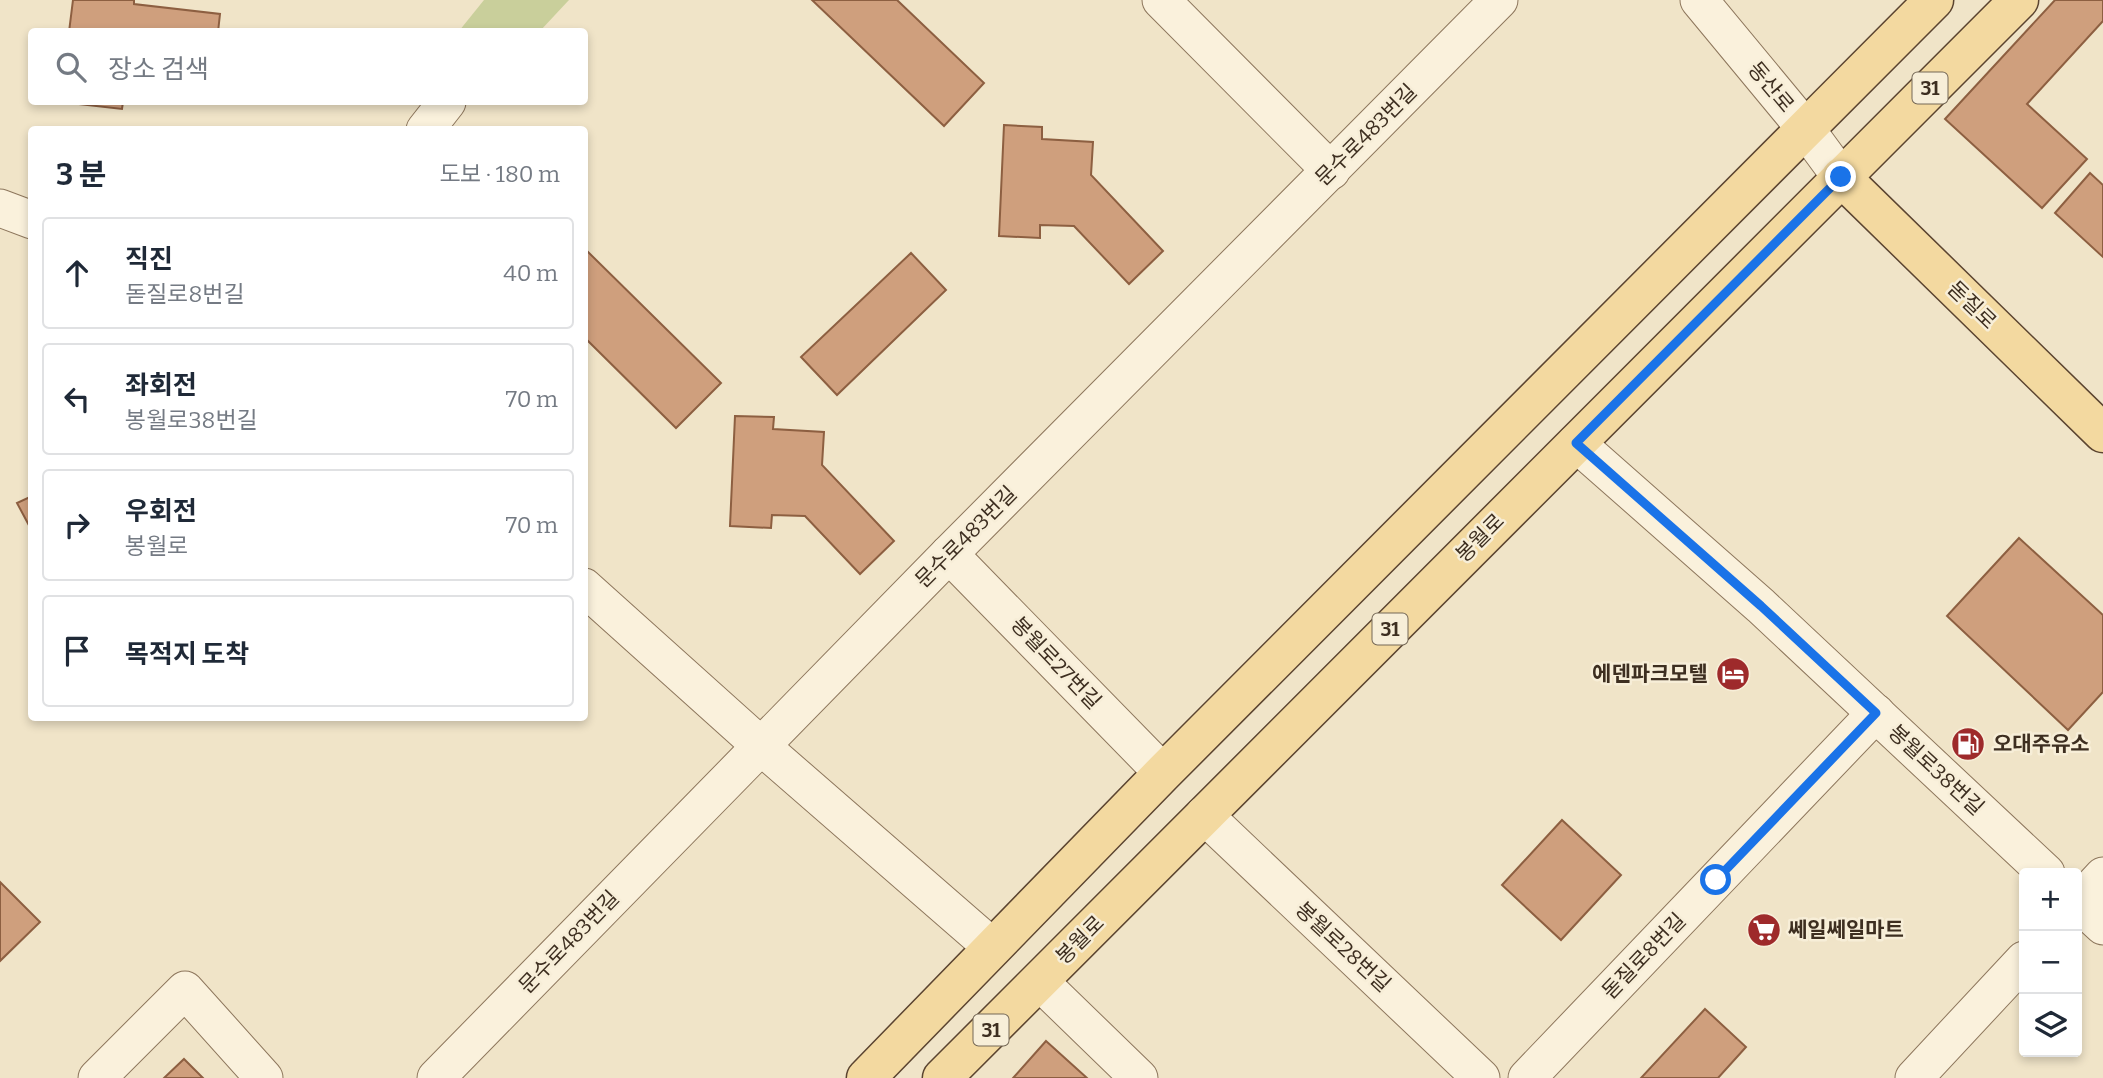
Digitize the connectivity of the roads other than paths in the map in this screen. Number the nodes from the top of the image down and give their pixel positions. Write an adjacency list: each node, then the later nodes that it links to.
1 (1161, 0): 9 (street)
2 (1499, 0): 9 (street, 문수로483번길)
3 (1699, 0): 8 (street, 동산로)
4 (1934, 0): 8 (main road)
5 (2019, 0): 10 (main road, 봉월로 / 31)
6 (445, 105): 7 (street)
7 (428, 126)
8 (1805, 128): 10 (street, 동산로); 13 (main road)
9 (1331, 171): 17 (street, 문수로483번길)
10 (1841, 177): 14 (main road, 봉월로 / 31); 15 (main road, 돋질로)
11 (0, 208): 12 (street)
12 (28, 218)
13 (1603, 330): 14 (main road); 21 (main road)
14 (1645, 373): 16 (main road, 봉월로 / 31)
15 (2103, 433)
16 (1576, 443): 19 (street, 봉월로38번길); 22 (main road, 봉월로 / 31)
17 (948, 554): 20 (street, 문수로483번길); 21 (street, 봉월로27번길)
18 (588, 591): 20 (street)
19 (1876, 713): 23 (street, 봉월로38번길); 36 (street, 돋질로8번길)
20 (761, 746): 26 (street); 31 (street, 문수로483번길)
21 (1163, 773): 26 (main road)
22 (1204, 815): 28 (main road, 봉월로 / 31); 35 (street, 봉월로28번길)
23 (2041, 868)
24 (2103, 876): 25 (street)
25 (2084, 909)
26 (992, 947): 32 (main road)
27 (2019, 965): 37 (street)
28 (1039, 981): 33 (main road, 봉월로 / 31); 34 (street)
29 (97, 1078): 30 (street)
30 (264, 1078)
31 (436, 1078)
32 (866, 1078)
33 (942, 1078)
34 (1139, 1078)
35 (1481, 1078)
36 (1527, 1078)
37 (1914, 1078)

